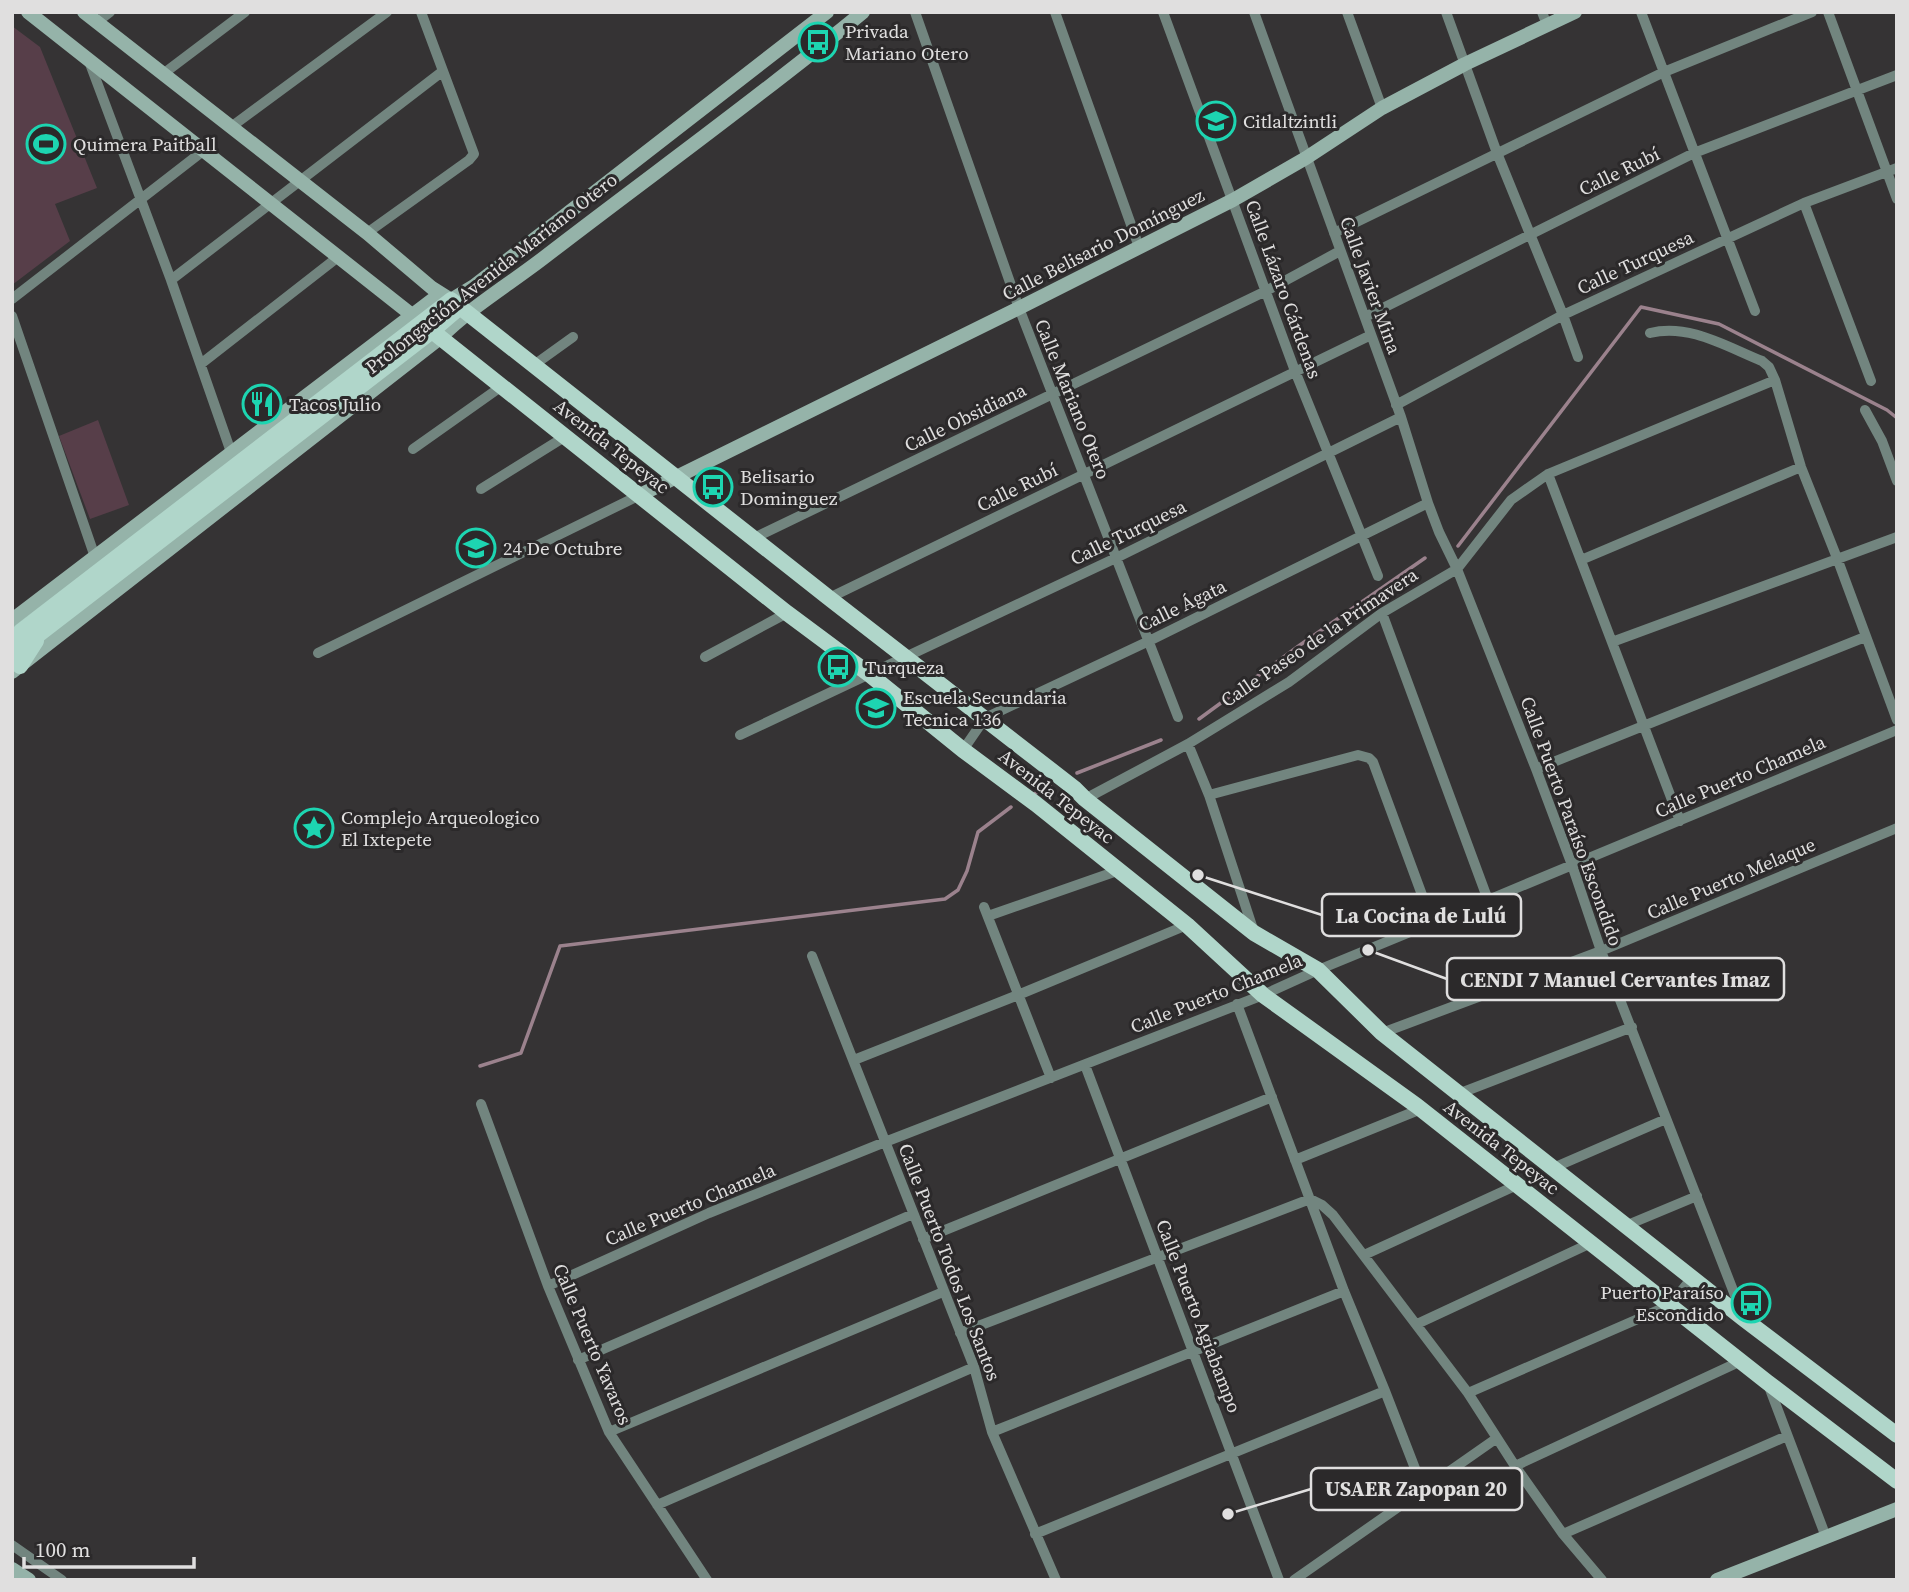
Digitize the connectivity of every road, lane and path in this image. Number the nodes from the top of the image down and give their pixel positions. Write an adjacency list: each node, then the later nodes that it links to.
1 (28, 12): 21 (street, Avenida Tepeyac)
2 (84, 12): 20 (street, Avenida Tepeyac)
3 (110, 12): 20 (street)
4 (245, 12): 25 (street)
5 (387, 12): 29 (street)
6 (421, 12): 23 (street)
7 (827, 12): 51 (street, Prolongación Avenida Mariano Otero)
8 (863, 12): 51 (street, Prolongación Avenida Mariano Otero)
9 (915, 12): 52 (street, Calle Mariano Otero)
10 (1055, 12): 45 (street)
11 (1163, 12): 38 (street, Calle Lázaro Cárdenas)
12 (1254, 12): 33 (street, Calle Javier Mina)
13 (1347, 12): 28 (street)
14 (1446, 12): 22 (street)
15 (1575, 12): 19 (street, Calle Belisario Domínguez)
16 (1641, 12): 24 (street)
17 (1812, 12): 24 (street)
18 (1828, 12): 27 (street)
19 (1544, 19): 22 (street, Calle Belisario Domínguez)
20 (97, 22): 25 (street, Avenida Tepeyac)
21 (89, 60): 30 (street, Avenida Tepeyac); 36 (street)
22 (1465, 64): 28 (street, Calle Belisario Domínguez); 31 (street)
23 (443, 71): 35 (street); 41 (street)
24 (1664, 72): 31 (street); 32 (street)
25 (163, 74): 29 (street, Avenida Tepeyac)
26 (1897, 75): 27 (street, Calle Rubí)
27 (1857, 91): 32 (street, Calle Rubí); 34 (street)
28 (1382, 108): 33 (street, Calle Belisario Domínguez)
29 (231, 127): 35 (street, Avenida Tepeyac)
30 (203, 150): 36 (street); 40 (street, Avenida Tepeyac)
31 (1497, 153): 42 (street); 43 (street)
32 (1694, 153): 43 (street, Calle Rubí); 44 (street)
33 (1306, 158): 38 (street, Calle Belisario Domínguez); 42 (street, Calle Javier Mina)
34 (1892, 170): 37 (street); 39 (street, Calle Turquesa)
35 (300, 181): 40 (street); 41 (street, Avenida Tepeyac)
36 (141, 199): 48 (street); 50 (street)
37 (1897, 199)
38 (1233, 200): 45 (street, Calle Belisario Domínguez); 49 (street, Calle Lázaro Cárdenas)
39 (1804, 203): 44 (street, Calle Turquesa); 66 (street)
40 (270, 204): 47 (street, Avenida Tepeyac); 48 (street)
41 (367, 233): 51 (street, Avenida Tepeyac)
42 (1334, 233): 46 (street, Calle Javier Mina)
43 (1530, 235): 54 (street); 56 (street, Calle Rubí)
44 (1727, 238): 53 (street); 54 (street, Calle Turquesa)
45 (1139, 247): 52 (street, Calle Belisario Domínguez)
46 (1340, 251): 49 (street, Calle Obsidiana); 56 (street, Calle Javier Mina)
47 (338, 257): 57 (street, Avenida Tepeyac); 62 (street)
48 (171, 280): 62 (street)
49 (1266, 291): 64 (street, Calle Lázaro Cárdenas); 68 (street, Calle Obsidiana)
50 (12, 299)
51 (455, 303): 57 (main road, Prolongación Avenida Mariano Otero); 57 (street, Prolongación Avenida Mariano Otero); 63 (main road, Avenida Tepeyac)
52 (1019, 308): 68 (street, Calle Mariano Otero); 79 (street, Calle Belisario Domínguez)
53 (1755, 311)
54 (1563, 315): 61 (street); 69 (street, Calle Turquesa)
55 (12, 316): 87 (street)
56 (1365, 317): 59 (street, Calle Javier Mina)
57 (427, 327): 67 (main road, Avenida Tepeyac); 74 (street, Prolongación Avenida Mariano Otero); 97 (main road, Prolongación Avenida Mariano Otero); 106 (street, Prolongación Avenida Mariano Otero)
58 (1650, 333): 65 (street)
59 (1371, 335): 64 (street, Calle Rubí); 69 (street, Calle Javier Mina)
60 (573, 337): 63 (street)
61 (1578, 357)
62 (202, 363): 74 (street)
63 (534, 365): 79 (main road, Avenida Tepeyac)
64 (1295, 371): 75 (street, Calle Lázaro Cárdenas); 77 (street, Calle Rubí)
65 (1775, 380): 76 (street); 78 (street, Calle Paseo de la Primavera)
66 (1871, 382)
67 (502, 386): 72 (main road, Avenida Tepeyac); 73 (street)
68 (1052, 395): 77 (street, Calle Mariano Otero); 86 (street, Calle Obsidiana)
69 (1396, 405): 71 (street, Calle Javier Mina)
70 (1865, 410): 80 (street)
71 (1401, 417): 75 (street, Calle Turquesa); 83 (street, Calle Javier Mina)
72 (566, 436): 81 (street); 82 (main road, Avenida Tepeyac)
73 (413, 449)
74 (231, 452): 87 (street, Prolongación Avenida Mariano Otero)
75 (1327, 453): 84 (street, Calle Lázaro Cárdenas); 88 (street, Calle Turquesa)
76 (1801, 467): 89 (street); 90 (street)
77 (1084, 474): 88 (street, Calle Mariano Otero); 93 (street, Calle Rubí)
78 (1548, 474): 90 (street); 91 (street, Calle Paseo de la Primavera)
79 (676, 477): 82 (street, Calle Belisario Domínguez); 86 (main road, Avenida Tepeyac)
80 (1897, 481)
81 (481, 489)
82 (640, 495): 94 (main road, Avenida Tepeyac); 103 (street)
83 (1427, 503): 84 (street, Calle Ágata); 91 (street, Calle Javier Mina)
84 (1361, 537): 92 (street, Calle Lázaro Cárdenas); 101 (street, Calle Ágata)
85 (1897, 537): 89 (street)
86 (754, 538): 93 (main road, Avenida Tepeyac)
87 (94, 557): 96 (street, Prolongación Avenida Mariano Otero)
88 (1118, 557): 101 (street, Calle Mariano Otero); 105 (street, Calle Turquesa)
89 (1837, 558): 99 (street); 102 (street)
90 (1581, 561): 102 (street)
91 (1457, 569): 95 (street, Calle Paseo de la Primavera); 116 (street, Calle Puerto Paraíso Escondido)
92 (1378, 576)
93 (829, 598): 105 (main road, Avenida Tepeyac)
94 (788, 612): 104 (street); 107 (main road, Avenida Tepeyac)
95 (1382, 613): 114 (street, Calle Paseo de la Primavera); 123 (street)
96 (12, 620)
97 (37, 627): 98 (main road); 100 (main road, Prolongación Avenida Mariano Otero); 106 (main road)
98 (12, 628)
99 (1865, 637): 110 (street); 111 (street)
100 (12, 638)
101 (1149, 641): 108 (street, Calle Mariano Otero); 109 (street, Calle Ágata)
102 (1612, 642): 111 (street)
103 (318, 653)
104 (705, 657)
105 (905, 657): 107 (street, Calle Turquesa); 109 (main road, Avenida Tepeyac)
106 (15, 664)
107 (869, 674): 113 (street, Calle Turquesa); 115 (main road, Avenida Tepeyac)
108 (1178, 717)
109 (985, 718): 115 (street); 118 (main road, Avenida Tepeyac)
110 (1897, 720)
111 (1645, 726): 116 (street); 119 (street)
112 (1897, 730): 119 (street, Calle Puerto Chamela)
113 (740, 735)
114 (1188, 744): 117 (street); 118 (street, Calle Paseo de la Primavera)
115 (963, 750): 122 (main road, Avenida Tepeyac)
116 (1536, 769): 121 (street, Calle Puerto Paraíso Escondido)
117 (1209, 796): 124 (street); 126 (street)
118 (1085, 799): 126 (main road, Avenida Tepeyac)
119 (1679, 821): 121 (street, Calle Puerto Chamela)
120 (1897, 828): 127 (street, Calle Puerto Melaque)
121 (1572, 865): 123 (street, Calle Puerto Chamela); 127 (street, Calle Puerto Paraíso Escondido)
122 (1117, 870): 125 (main road, Avenida Tepeyac); 130 (street)
123 (1488, 900): 124 (street, Calle Puerto Chamela)
124 (1432, 922): 129 (street, Calle Puerto Chamela)
125 (1187, 925): 130 (street); 131 (main road, Avenida Tepeyac)
126 (1254, 933): 129 (main road, Avenida Tepeyac)
127 (1601, 951): 133 (street, Calle Puerto Paraíso Escondido); 134 (street, Calle Puerto Melaque)
128 (812, 956): 135 (street, Calle Puerto Todos Los Santos)
129 (1318, 970): 131 (street, Calle Puerto Chamela); 134 (main road, Avenida Tepeyac)
130 (1018, 995): 135 (street); 137 (street)
131 (1263, 996): 132 (street, Calle Puerto Chamela); 141 (main road, Avenida Tepeyac)
132 (1237, 1004): 136 (street, Calle Puerto Chamela); 139 (street)
133 (1632, 1027): 138 (street); 142 (street, Calle Puerto Paraíso Escondido)
134 (1382, 1034): 138 (main road, Avenida Tepeyac)
135 (854, 1060): 143 (street, Calle Puerto Todos Los Santos)
136 (1085, 1065): 137 (street, Calle Puerto Chamela); 144 (street, Calle Puerto Agiabampo)
137 (1051, 1078): 143 (street, Calle Puerto Chamela)
138 (1458, 1094): 146 (main road, Avenida Tepeyac)
139 (1272, 1097): 144 (street); 145 (street)
140 (481, 1104): 157 (street, Calle Puerto Yavaros)
141 (1421, 1110): 145 (street); 147 (main road, Avenida Tepeyac)
142 (1666, 1119): 146 (street); 148 (street, Calle Puerto Paraíso Escondido)
143 (885, 1142): 150 (street, Calle Puerto Todos Los Santos); 157 (street, Calle Puerto Chamela)
144 (1120, 1158): 152 (street); 155 (street, Calle Puerto Agiabampo)
145 (1295, 1160): 149 (street)
146 (1553, 1168): 151 (main road, Avenida Tepeyac)
147 (1517, 1185): 153 (main road, Avenida Tepeyac); 154 (street)
148 (1697, 1196): 151 (street); 161 (street, Calle Puerto Paraíso Escondido)
149 (1310, 1199): 154 (street); 155 (street); 158 (street)
150 (913, 1214): 152 (street, Calle Puerto Todos Los Santos); 165 (street)
151 (1625, 1226): 156 (main road, Avenida Tepeyac)
152 (923, 1239): 159 (street, Calle Puerto Todos Los Santos)
153 (1591, 1243): 160 (main road, Avenida Tepeyac); 162 (street)
154 (1364, 1255): 162 (street)
155 (1158, 1257): 163 (street); 164 (street, Calle Puerto Agiabampo)
156 (1692, 1278): 160 (street); 161 (main road, Avenida Tepeyac)
157 (548, 1286): 165 (street, Calle Puerto Yavaros)
158 (1344, 1291): 164 (street); 169 (street)
159 (943, 1292): 163 (street, Calle Puerto Todos Los Santos); 171 (street)
160 (1670, 1305): 166 (main road, Avenida Tepeyac); 170 (street)
161 (1744, 1319): 173 (main road, Avenida Tepeyac)
162 (1417, 1324): 170 (street)
163 (960, 1333): 167 (street, Calle Puerto Todos Los Santos)
164 (1193, 1351): 172 (street); 176 (street, Calle Puerto Agiabampo)
165 (578, 1360): 171 (street, Calle Puerto Yavaros)
166 (1741, 1361): 168 (main road, Avenida Tepeyac); 177 (street)
167 (974, 1367): 172 (street, Calle Puerto Todos Los Santos); 180 (street)
168 (1767, 1382): 174 (street); 178 (main road, Avenida Tepeyac)
169 (1385, 1391): 176 (street); 179 (street)
170 (1468, 1393): 175 (street)
171 (609, 1432): 180 (street, Calle Puerto Yavaros)
172 (992, 1432): 182 (street, Calle Puerto Todos Los Santos)
173 (1897, 1435)
174 (1787, 1436): 183 (street); 184 (street)
175 (1497, 1438): 177 (street); 179 (street)
176 (1232, 1454): 182 (street); 191 (street, Calle Puerto Agiabampo)
177 (1515, 1466): 183 (street)
178 (1897, 1481)
179 (1423, 1489): 192 (street)
180 (657, 1505): 189 (street, Calle Puerto Yavaros)
181 (1897, 1509): 184 (street)
182 (1035, 1534): 190 (street, Calle Puerto Todos Los Santos)
183 (1563, 1534): 193 (street)
184 (1826, 1537): 194 (street)
185 (12, 1545): 188 (street)
186 (12, 1569): 187 (street)
187 (29, 1580)
188 (62, 1580)
189 (707, 1580)
190 (1056, 1580)
191 (1279, 1580)
192 (1294, 1580)
193 (1602, 1580)
194 (1717, 1580)

